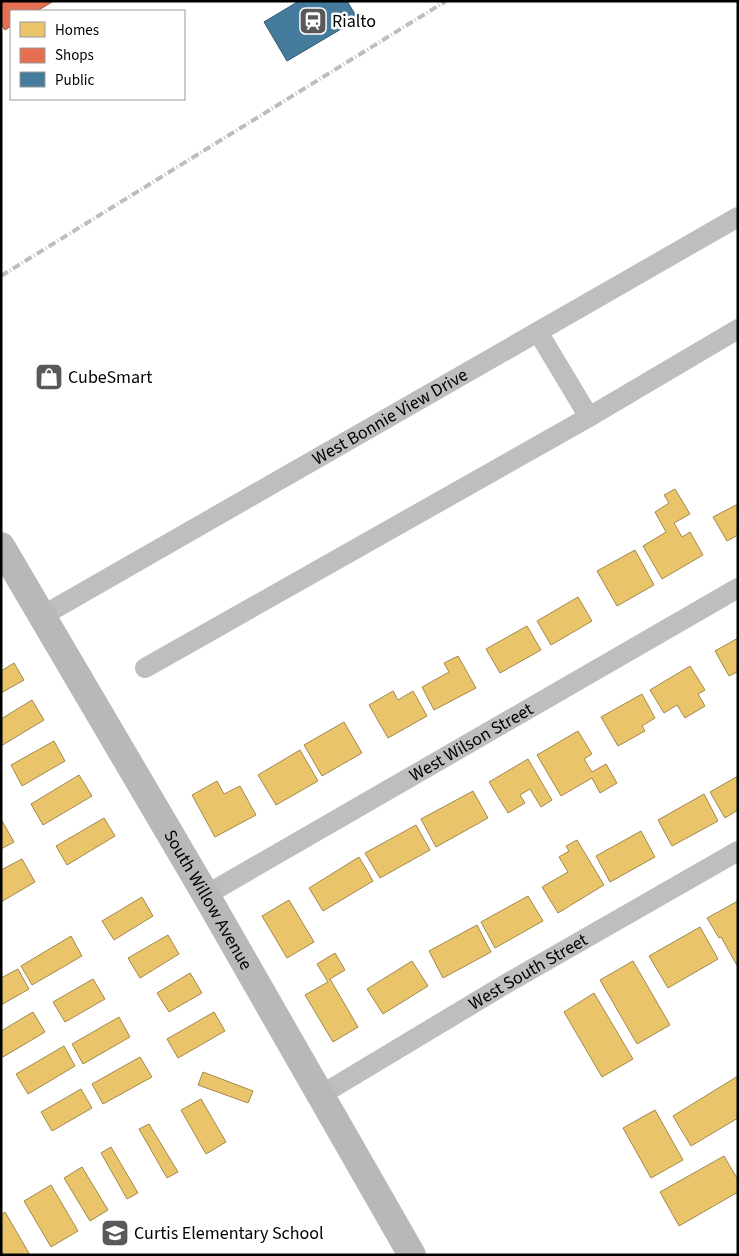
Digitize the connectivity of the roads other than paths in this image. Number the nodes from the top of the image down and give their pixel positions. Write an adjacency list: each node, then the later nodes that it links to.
1 (738, 218): 3 (street, West Bonnie View Drive)
2 (738, 329): 4 (street)
3 (538, 332): 4 (street); 7 (street, West Bonnie View Drive)
4 (590, 417): 8 (street)
5 (1, 546): 7 (street, South Willow Avenue)
6 (738, 588): 10 (street, West Wilson Street)
7 (42, 616): 10 (street, South Willow Avenue)
8 (145, 668)
9 (738, 851): 11 (street, West South Street)
10 (206, 895): 11 (street, South Willow Avenue)
11 (321, 1095): 12 (street, South Willow Avenue)
12 (412, 1255)

